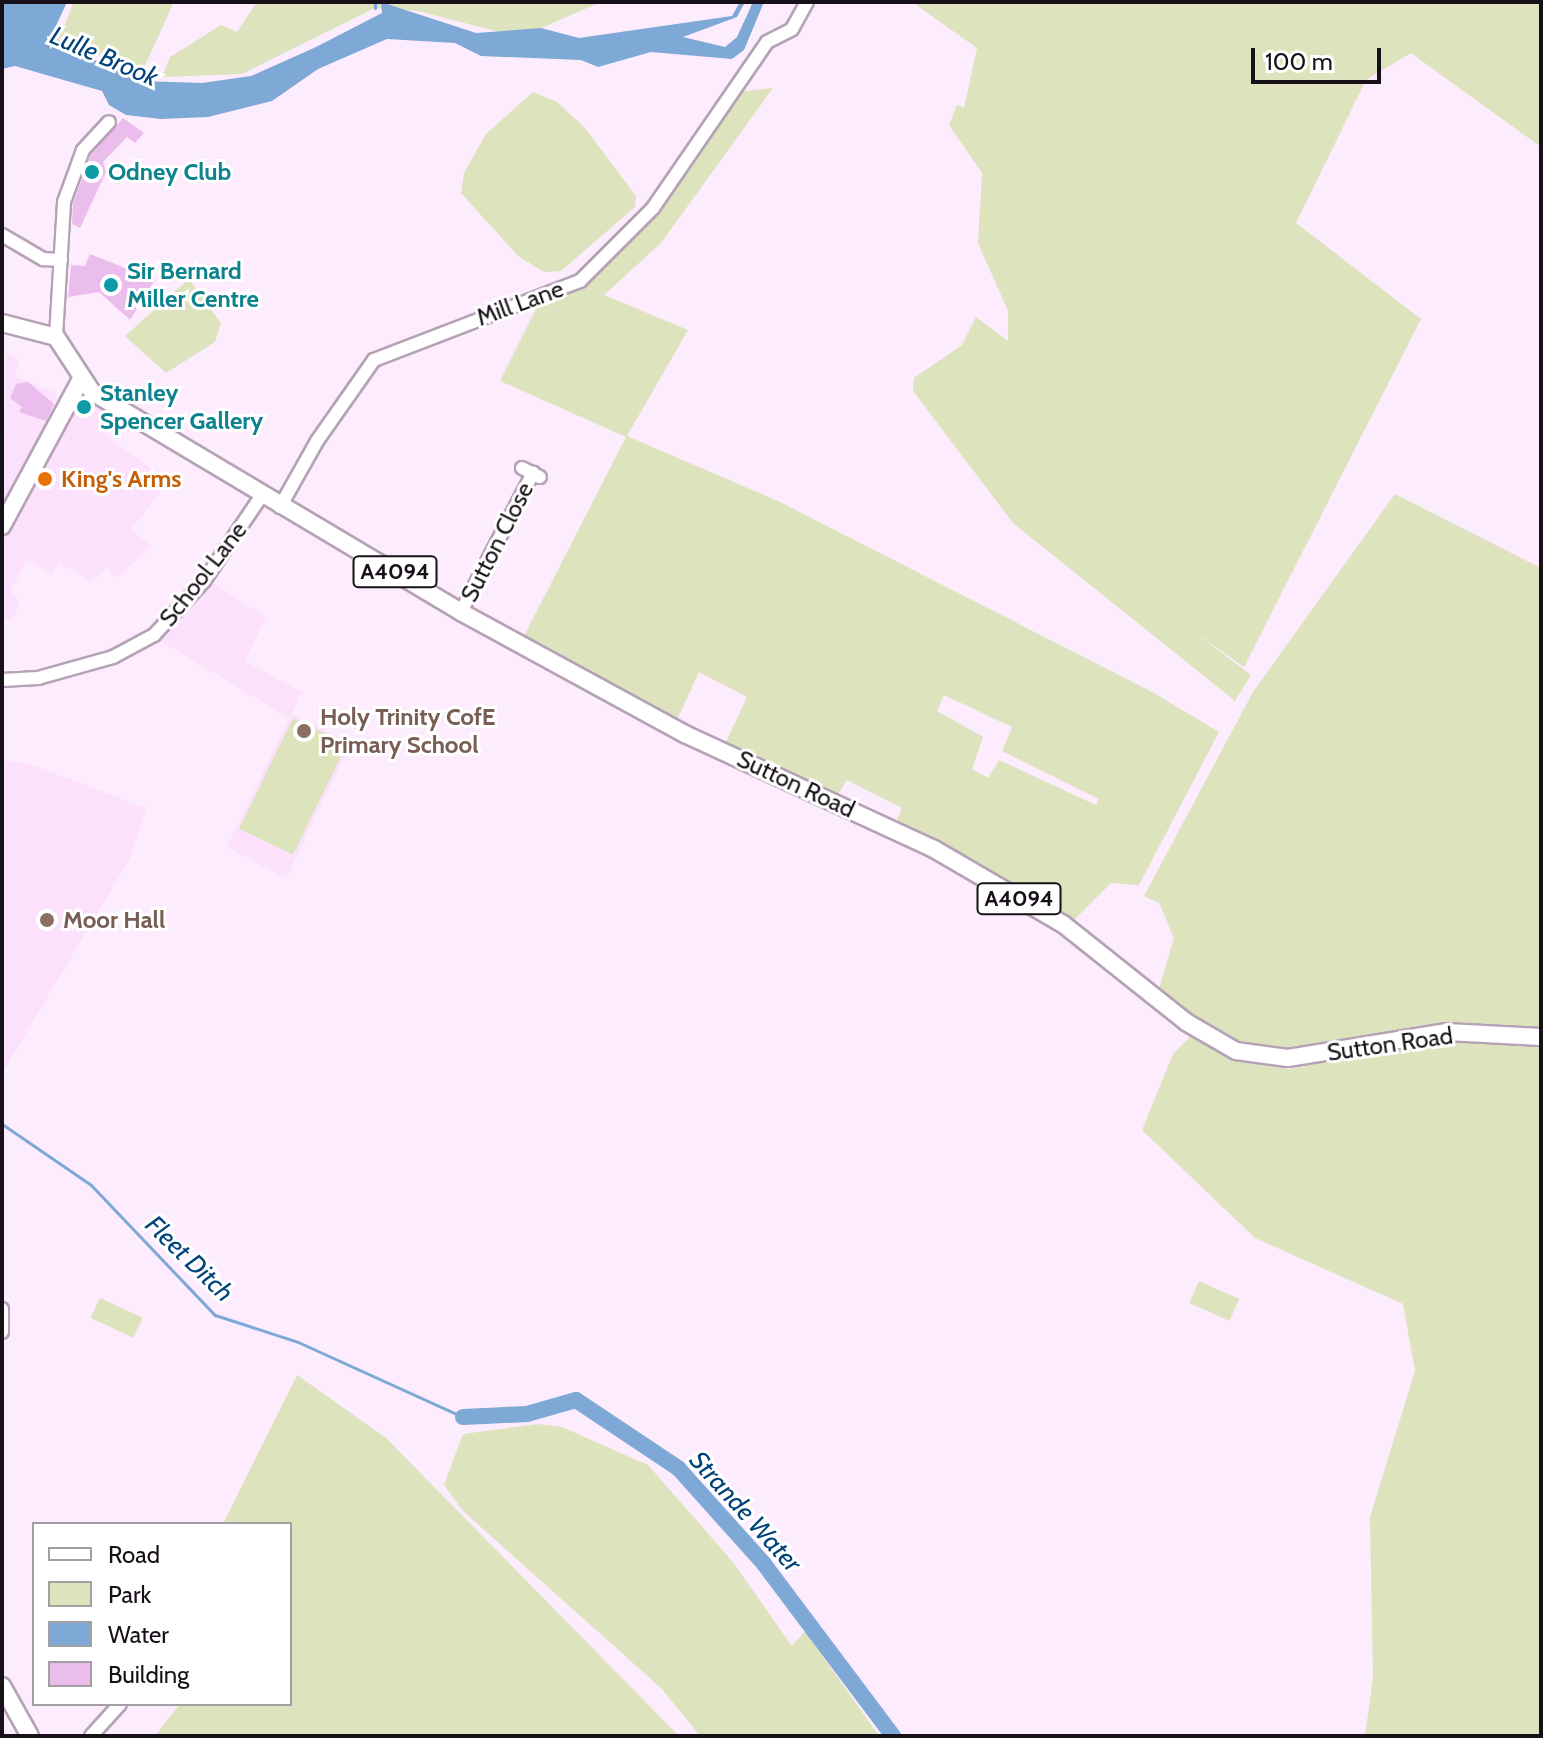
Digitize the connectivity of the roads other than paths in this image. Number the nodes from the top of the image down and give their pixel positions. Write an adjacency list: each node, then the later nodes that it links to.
1 (807, 2): 10 (street, Mill Lane)
2 (109, 122): 4 (street)
3 (2, 235): 4 (street)
4 (61, 260): 6 (street)
5 (3, 326): 6 (main road)
6 (56, 337): 7 (main road, A4094)
7 (81, 379): 9 (main road, Sutton Road / A4094); 11 (main road)
8 (532, 473): 12 (street, Sutton Close)
9 (260, 498): 10 (main road, Sutton Road / A4094); 13 (street, School Lane)
10 (280, 507): 12 (main road, Sutton Road / A4094)
11 (2, 526)
12 (461, 612): 14 (main road, Sutton Road / A4094)
13 (2, 680)
14 (1541, 1037)
15 (2, 1309): 16 (street)
16 (2, 1332)
17 (2, 1686): 19 (main road)
18 (118, 1706): 20 (street)
19 (30, 1736)
20 (91, 1736)

